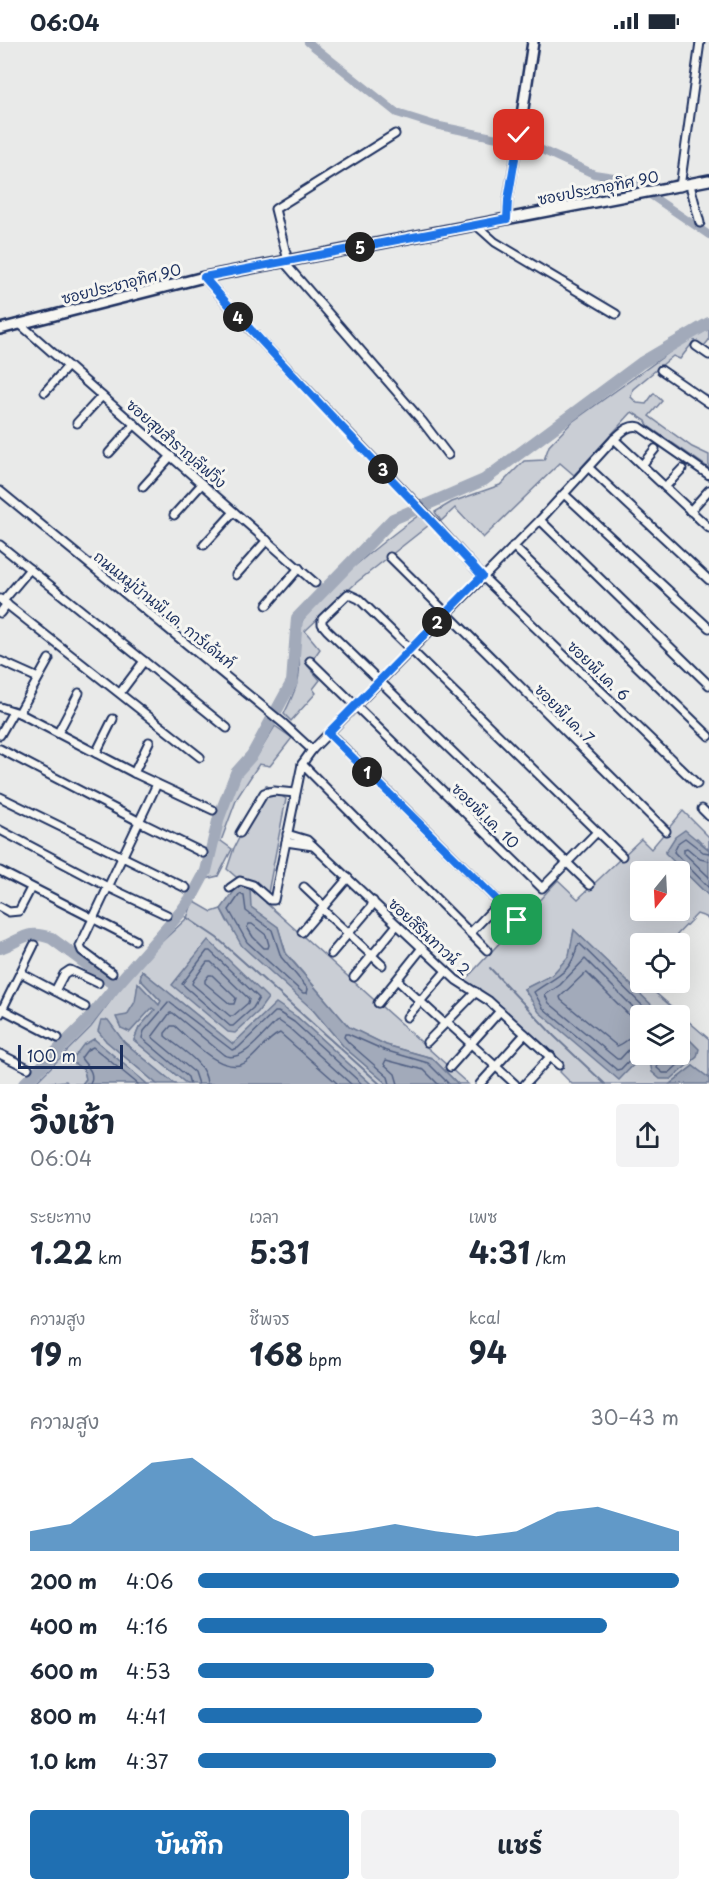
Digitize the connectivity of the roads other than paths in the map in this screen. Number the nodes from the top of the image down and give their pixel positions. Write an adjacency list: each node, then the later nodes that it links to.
1 (532, 42): 4 (street)
2 (700, 42): 6 (street)
3 (395, 134): 10 (street)
4 (519, 135): 7 (street)
5 (709, 180): 6 (street, ซอยประชาอุทิศ 90)
6 (685, 186): 7 (street, ซอยประชาอุทิศ 90); 8 (street)
7 (507, 219): 9 (street, ซอยประชาอุทิศ 90)
8 (699, 224)
9 (476, 225): 10 (street, ซอยประชาอุทิศ 90); 12 (street)
10 (286, 261): 11 (street, ซอยประชาอุทิศ 90); 27 (street)
11 (204, 277): 13 (street, ซอยประชาอุทิศ 90); 52 (street)
12 (616, 314)
13 (20, 324): 14 (street, ซอยประชาอุทิศ 90); 17 (street, ซอยสุขสำราญลีฟวิ่ง)
14 (0, 329)
15 (696, 346): 16 (street)
16 (709, 355)
17 (68, 366): 19 (street); 20 (street, ซอยสุขสำราญลีฟวิ่ง)
18 (661, 370): 21 (street)
19 (45, 392)
20 (102, 396): 22 (street); 23 (street, ซอยสุขสำราญลีฟวิ่ง)
21 (709, 404)
22 (76, 423)
23 (135, 424): 26 (street); 28 (street, ซอยสุขสำราญลีฟวิ่ง)
24 (614, 439): 29 (street); 30 (street); 32 (street)
25 (655, 449): 29 (street)
26 (109, 453)
27 (448, 454)
28 (171, 456): 33 (street, ซอยสุขสำราญลีฟวิ่ง); 34 (street)
29 (642, 465): 35 (street)
30 (589, 468): 38 (street); 53 (street)
31 (682, 469): 35 (street)
32 (709, 475)
33 (202, 484): 40 (street, ซอยสุขสำราญลีฟวิ่ง); 41 (street)
34 (143, 487)
35 (664, 487): 39 (street)
36 (709, 490): 39 (street)
37 (0, 491): 81 (street, ถนนหมู่บ้านพี.เค. การ์เด้นท์)
38 (564, 494): 42 (street); 59 (street)
39 (690, 511): 43 (street)
40 (234, 512): 44 (street, ซอยสุขสำราญลีฟวิ่ง); 46 (street)
41 (174, 515)
42 (540, 520): 47 (street); 67 (street)
43 (709, 528)
44 (267, 540): 49 (street, ซอยสุขสำราญลีฟวิ่ง); 51 (street)
45 (0, 545): 50 (street)
46 (204, 545)
47 (513, 546): 52 (street); 78 (street)
48 (390, 557): 58 (street, ซอยพี.เค. 7)
49 (299, 568): 54 (street, ซอยสุขสำราญลีฟวิ่ง); 56 (street)
50 (30, 569): 55 (street); 63 (street)
51 (236, 575)
52 (482, 576): 58 (street); 87 (street, ซอยพี.เค. 6)
53 (709, 580)
54 (315, 583)
55 (3, 601): 57 (street); 69 (street)
56 (267, 605)
57 (0, 614)
58 (445, 614): 60 (street); 95 (street, ซอยพี.เค. 7)
59 (709, 628)
60 (410, 650): 66 (street); 66 (street); 96 (street)
61 (1, 658): 65 (street)
62 (49, 659): 65 (street)
63 (144, 661): 69 (street); 74 (street)
64 (310, 661): 70 (street)
65 (38, 678): 72 (street)
66 (380, 681): 70 (street); 102 (street)
67 (709, 685)
68 (79, 693): 75 (street)
69 (120, 693): 83 (street)
70 (355, 706): 76 (street); 102 (street, ซอยพี.เค. 10)
71 (0, 707): 72 (street)
72 (16, 712): 75 (street); 77 (street)
73 (113, 719): 82 (street)
74 (227, 728)
75 (58, 733): 82 (street)
76 (328, 733): 81 (street); 112 (street)
77 (0, 735)
78 (709, 736)
79 (149, 742): 85 (street)
80 (0, 748): 93 (street)
81 (312, 750): 84 (street)
82 (96, 753): 85 (street)
83 (200, 757)
84 (302, 764): 88 (street); 120 (street)
85 (134, 773): 86 (street)
86 (158, 784): 91 (street); 93 (street)
87 (697, 784)
88 (295, 793): 97 (street); 98 (street)
89 (0, 797): 101 (street)
90 (702, 809): 92 (street)
91 (213, 810)
92 (709, 816)
93 (140, 822): 99 (street); 101 (street)
94 (0, 830): 106 (street)
95 (666, 831)
96 (597, 832): 100 (street); 102 (street, ซอยพี.เค. 10)
97 (240, 833)
98 (286, 838): 104 (street, ซอยสิรินทาวน์ 2); 110 (street)
99 (203, 853)
100 (622, 856)
101 (122, 857): 106 (street); 109 (street)
102 (566, 863): 105 (street)
103 (0, 871): 108 (street)
104 (348, 878): 111 (street, ซอยสิรินทาวน์ 2); 114 (street)
105 (590, 885)
106 (108, 887): 115 (street); 116 (street)
107 (304, 887): 114 (street)
108 (32, 888): 113 (street); 116 (street)
109 (186, 888)
110 (230, 888)
111 (373, 902): 118 (street, ซอยสิรินทาวน์ 2); 121 (street)
112 (499, 903): 117 (street); 120 (street)
113 (0, 907)
114 (323, 907): 119 (street); 121 (street)
115 (167, 915)
116 (93, 919): 122 (street); 131 (street)
117 (517, 920)
118 (397, 925): 124 (street, ซอยสิรินทาวน์ 2); 127 (street)
119 (302, 932)
120 (470, 933): 125 (street)
121 (348, 934): 126 (street); 127 (street)
122 (135, 940)
123 (34, 945): 130 (street)
124 (422, 948): 129 (street, ซอยสิรินทาวน์ 2); 133 (street)
125 (488, 950)
126 (331, 954)
127 (372, 956): 128 (street); 132 (street)
128 (382, 965)
129 (446, 971): 136 (street, ซอยสิรินทาวน์ 2); 137 (street)
130 (21, 973): 135 (street); 141 (street)
131 (112, 973)
132 (354, 977)
133 (397, 980): 137 (street); 138 (street)
134 (98, 983): 135 (street)
135 (55, 991): 139 (street)
136 (476, 992): 140 (street, ซอยสิรินทาวน์ 2); 143 (street)
137 (421, 1001): 142 (street); 143 (street)
138 (378, 1003)
139 (85, 1007)
140 (500, 1011): 144 (street, ซอยสิรินทาวน์ 2); 147 (street)
141 (1, 1012): 145 (street)
142 (407, 1017)
143 (446, 1023): 146 (street); 147 (street)
144 (525, 1034): 149 (street, ซอยสิรินทาวน์ 2); 151 (street)
145 (58, 1038)
146 (427, 1042)
147 (471, 1044): 151 (street); 152 (street)
148 (0, 1054): 153 (street)
149 (551, 1056): 150 (street, ซอยสิรินทาวน์ 2); 156 (street)
150 (559, 1065)
151 (496, 1066): 154 (street); 155 (street)
152 (450, 1067)
153 (28, 1068)
154 (480, 1084)
155 (514, 1084)
156 (525, 1084)

